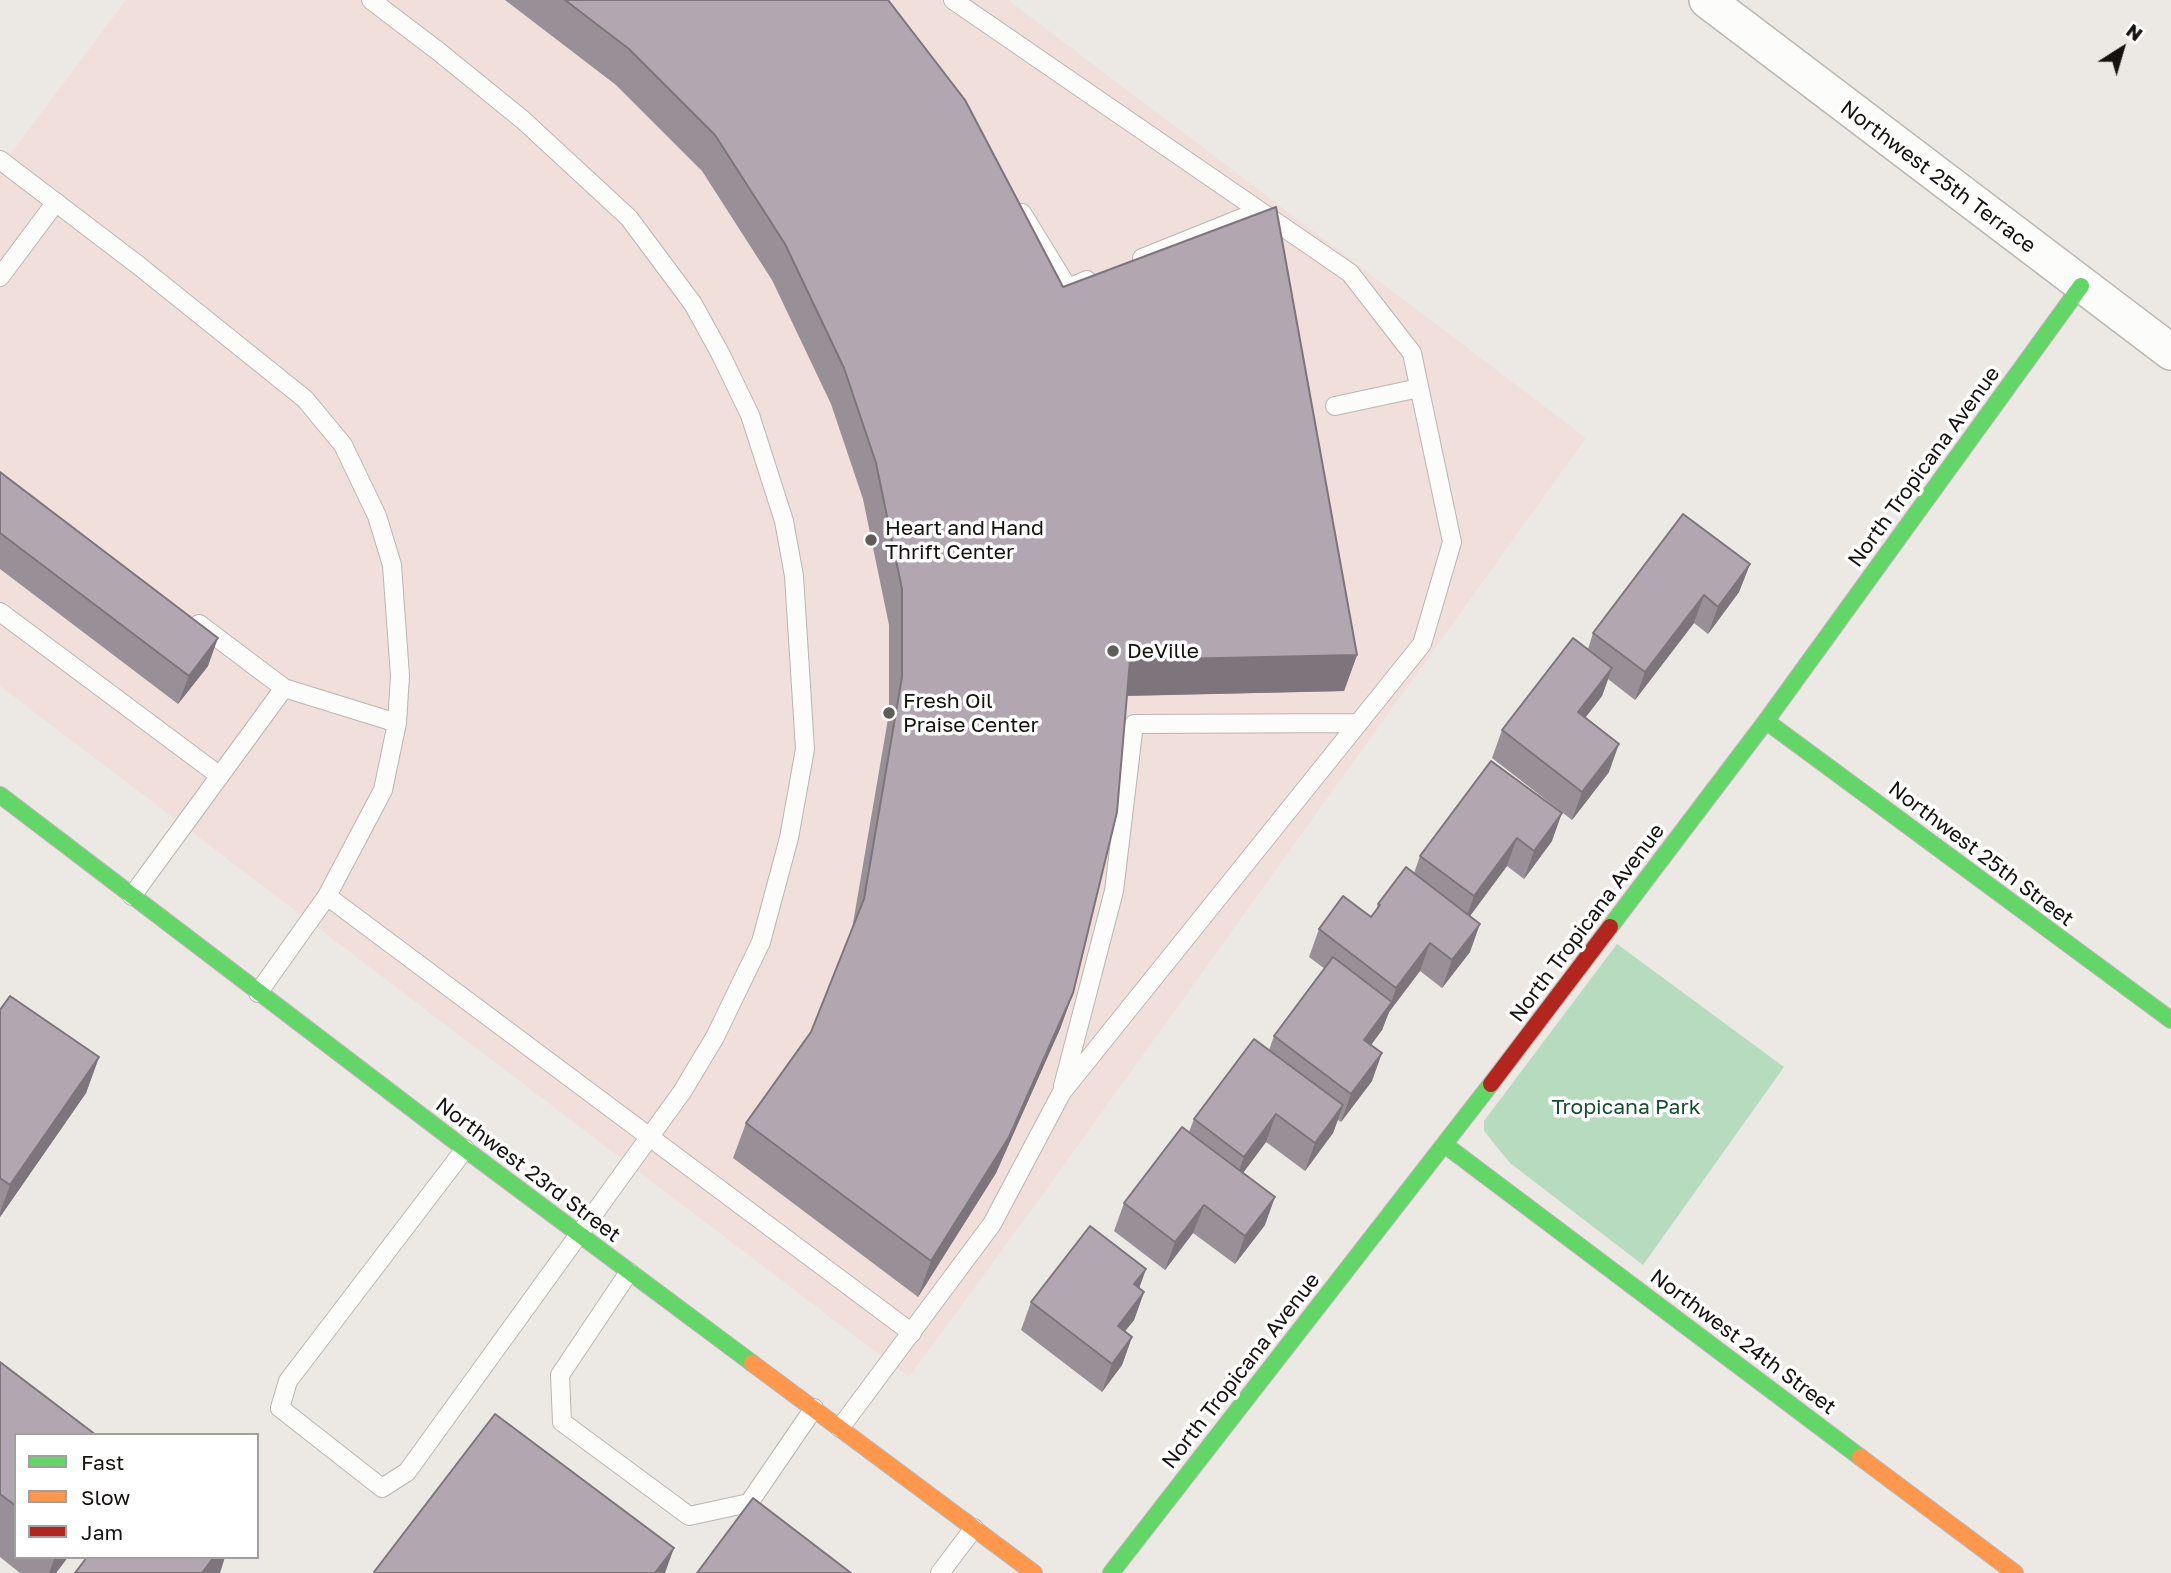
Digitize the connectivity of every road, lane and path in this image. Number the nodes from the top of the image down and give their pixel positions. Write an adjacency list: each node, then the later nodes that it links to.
1 (371, 0): 28 (lane)
2 (953, 0): 7 (lane)
3 (1707, 0): 11 (street, Northwest 25th Terrace)
4 (0, 160): 6 (lane)
5 (1010, 193): 9 (lane)
6 (55, 202): 10 (lane); 19 (lane)
7 (1259, 211): 8 (lane); 13 (lane)
8 (1132, 262)
9 (1106, 272)
10 (0, 277)
11 (2081, 286): 12 (street, Northwest 25th Terrace); 18 (street, North Tropicana Avenue)
12 (2171, 352)
13 (1419, 388): 14 (lane); 20 (lane)
14 (1335, 406)
15 (0, 612): 21 (lane)
16 (186, 615): 17 (lane)
17 (284, 688): 19 (lane); 21 (lane)
18 (1766, 721): 26 (street, Northwest 25th Street); 29 (street, North Tropicana Avenue)
19 (397, 723): 24 (lane)
20 (1359, 723): 27 (lane); 27 (lane)
21 (220, 776): 23 (lane)
22 (0, 795): 23 (street, Northwest 23rd Street)
23 (132, 896): 25 (street, Northwest 23rd Street)
24 (327, 896): 25 (lane); 28 (lane)
25 (258, 993): 30 (street, Northwest 23rd Street)
26 (2171, 1020)
27 (1062, 1092): 33 (lane)
28 (649, 1137): 31 (lane); 33 (lane)
29 (1445, 1145): 39 (street, North Tropicana Avenue); 40 (street, Northwest 24th Street)
30 (465, 1149): 31 (street, Northwest 23rd Street); 31 (lane)
31 (579, 1234): 32 (street, Northwest 23rd Street)
32 (629, 1272): 34 (street, Northwest 23rd Street); 34 (lane)
33 (912, 1333): 35 (lane)
34 (814, 1408): 35 (street, Northwest 23rd Street)
35 (840, 1427): 36 (street, Northwest 23rd Street)
36 (974, 1528): 37 (lane); 38 (street, Northwest 23rd Street)
37 (940, 1573)
38 (1034, 1573)
39 (1111, 1573)
40 (2015, 1573)

